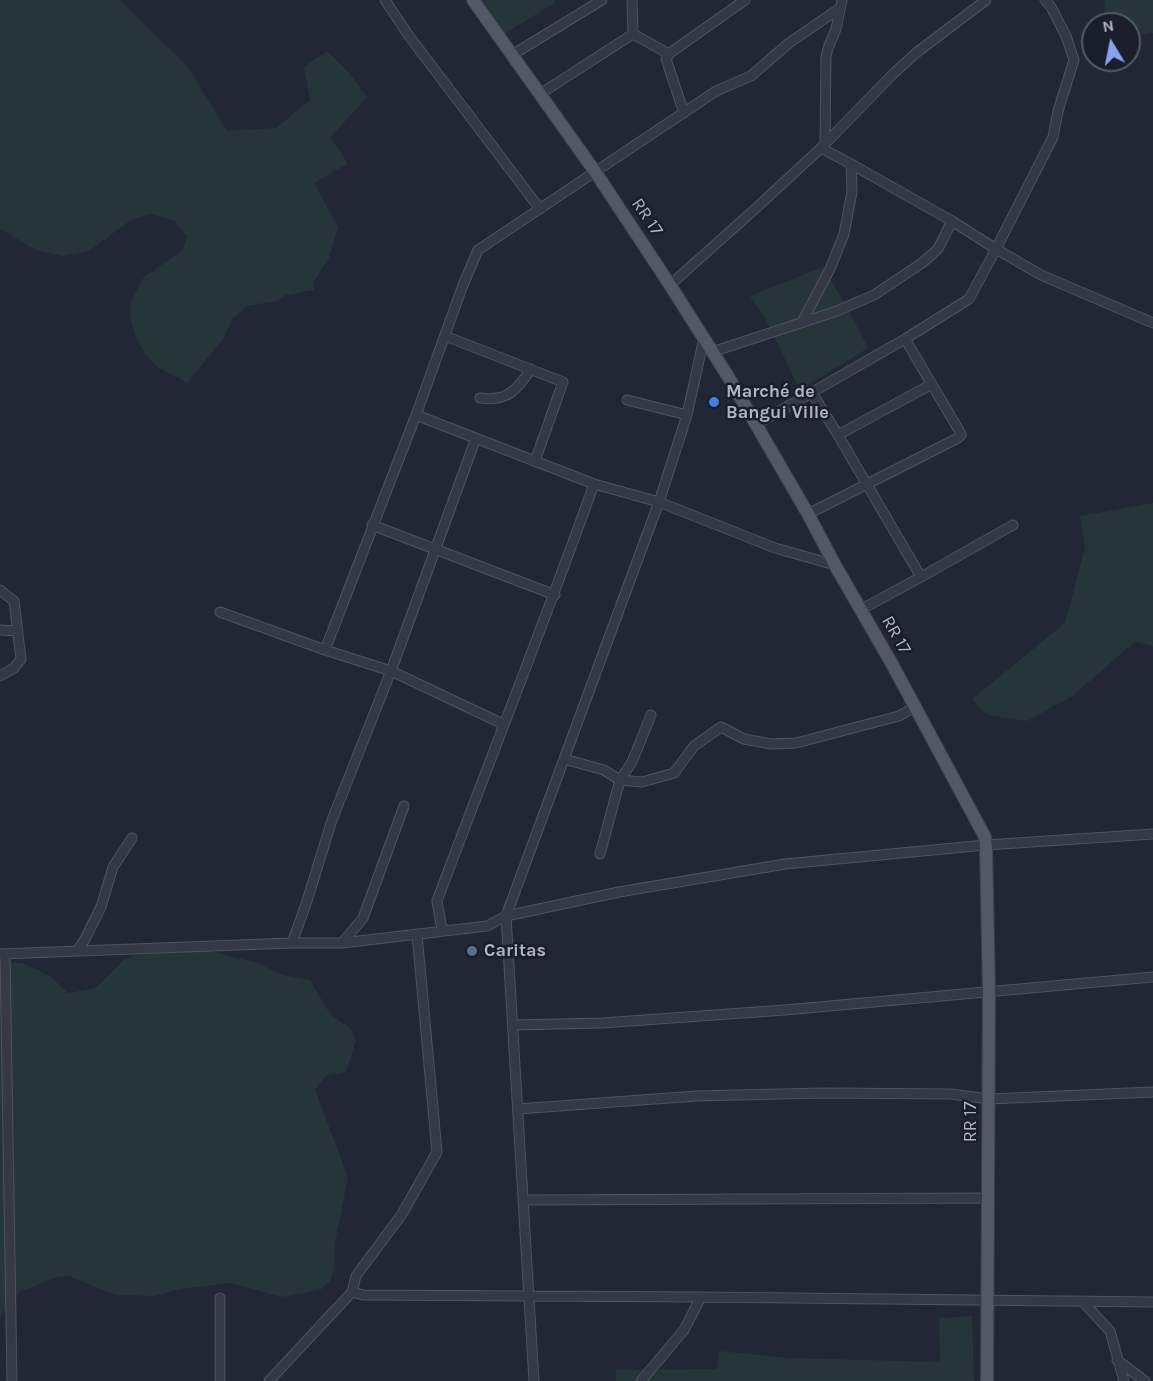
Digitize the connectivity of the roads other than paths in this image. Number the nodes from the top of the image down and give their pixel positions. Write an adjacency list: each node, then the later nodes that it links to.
1 (385, 0): 17 (street)
2 (473, 0): 11 (main road, RR 17 / RR 17)
3 (602, 0): 11 (street)
4 (632, 0): 9 (street)
5 (745, 0): 10 (street)
6 (986, 0): 14 (street)
7 (1046, 0): 19 (street)
8 (841, 4): 13 (street); 14 (street)
9 (633, 34): 10 (street); 12 (street)
10 (669, 54): 13 (street)
11 (512, 55): 12 (main road, RR 17 / RR 17)
12 (540, 94): 16 (main road, RR 17 / RR 17)
13 (684, 113): 16 (street)
14 (823, 146): 15 (street); 20 (street)
15 (851, 164): 18 (street); 21 (street)
16 (596, 173): 17 (street); 20 (main road, RR 17 / RR 17)
17 (540, 209): 23 (street)
18 (952, 221): 19 (street); 21 (street)
19 (996, 249): 22 (street); 25 (street)
20 (670, 285): 24 (main road, RR 17 / RR 17)
21 (802, 322): 26 (street)
22 (1153, 322)
23 (446, 336): 27 (street); 32 (street)
24 (704, 338): 26 (main road, RR 17 / RR 17); 33 (street)
25 (905, 339): 28 (street); 29 (street)
26 (712, 352): 34 (main road, RR 17 / RR 17)
27 (531, 369): 30 (street); 37 (street)
28 (932, 384): 35 (street); 38 (street)
29 (812, 393): 34 (street); 35 (street)
30 (480, 398)
31 (627, 400): 33 (street)
32 (416, 415): 36 (street); 42 (street)
33 (687, 415): 40 (street)
34 (757, 424): 41 (main road, RR 17 / RR 17)
35 (838, 435): 38 (street)
36 (476, 438): 37 (street); 44 (street)
37 (535, 461): 39 (street)
38 (867, 483): 41 (street); 46 (street)
39 (594, 484): 40 (street); 48 (street)
40 (659, 502): 45 (street); 59 (street)
41 (808, 514): 45 (main road, RR 17 / RR 17)
42 (372, 525): 44 (street); 53 (street)
43 (1013, 525): 46 (street)
44 (436, 550): 48 (street); 54 (street)
45 (835, 565): 49 (main road, RR 17 / RR 17)
46 (921, 577): 49 (street)
47 (0, 590): 52 (street)
48 (555, 595): 58 (street)
49 (860, 610): 56 (main road, RR 17 / RR 17)
50 (220, 612): 53 (street)
51 (0, 630): 52 (street)
52 (17, 631): 55 (street)
53 (325, 650): 54 (street)
54 (392, 671): 58 (street); 69 (street)
55 (0, 676)
56 (915, 707): 60 (street); 64 (main road, RR 17 / RR 17)
57 (651, 715): 60 (street)
58 (503, 724): 67 (street)
59 (564, 759): 60 (street); 66 (street)
60 (620, 780): 65 (street)
61 (405, 806): 70 (street)
62 (1153, 834): 64 (street)
63 (132, 838): 71 (street)
64 (986, 845): 66 (street); 74 (main road, RR 17 / RR 17)
65 (600, 854)
66 (506, 916): 67 (street); 75 (street)
67 (444, 931): 68 (street)
68 (417, 934): 70 (street); 81 (street)
69 (292, 943): 70 (street); 71 (street)
70 (342, 943)
71 (77, 951): 72 (street)
72 (3, 954): 89 (street)
73 (1153, 977): 74 (street)
74 (989, 991): 75 (street); 77 (main road, RR 17 / RR 17)
75 (513, 1025): 78 (street)
76 (1153, 1092): 77 (street)
77 (988, 1099): 78 (street); 79 (main road, RR 17 / RR 17)
78 (518, 1109): 80 (street)
79 (988, 1197): 80 (street); 85 (main road, RR 17 / RR 17)
80 (523, 1200): 82 (street)
81 (352, 1292): 82 (street); 91 (street)
82 (528, 1296): 83 (street); 92 (street)
83 (701, 1297): 85 (street); 93 (street)
84 (220, 1298): 90 (street)
85 (987, 1299): 86 (street); 94 (main road, RR 17 / RR 17)
86 (1083, 1302): 87 (street); 88 (street)
87 (1153, 1302)
88 (1117, 1360): 95 (street); 96 (street)
89 (12, 1381)
90 (220, 1381)
91 (269, 1381)
92 (534, 1381)
93 (641, 1381)
94 (987, 1381)
95 (1124, 1381)
96 (1145, 1381)

